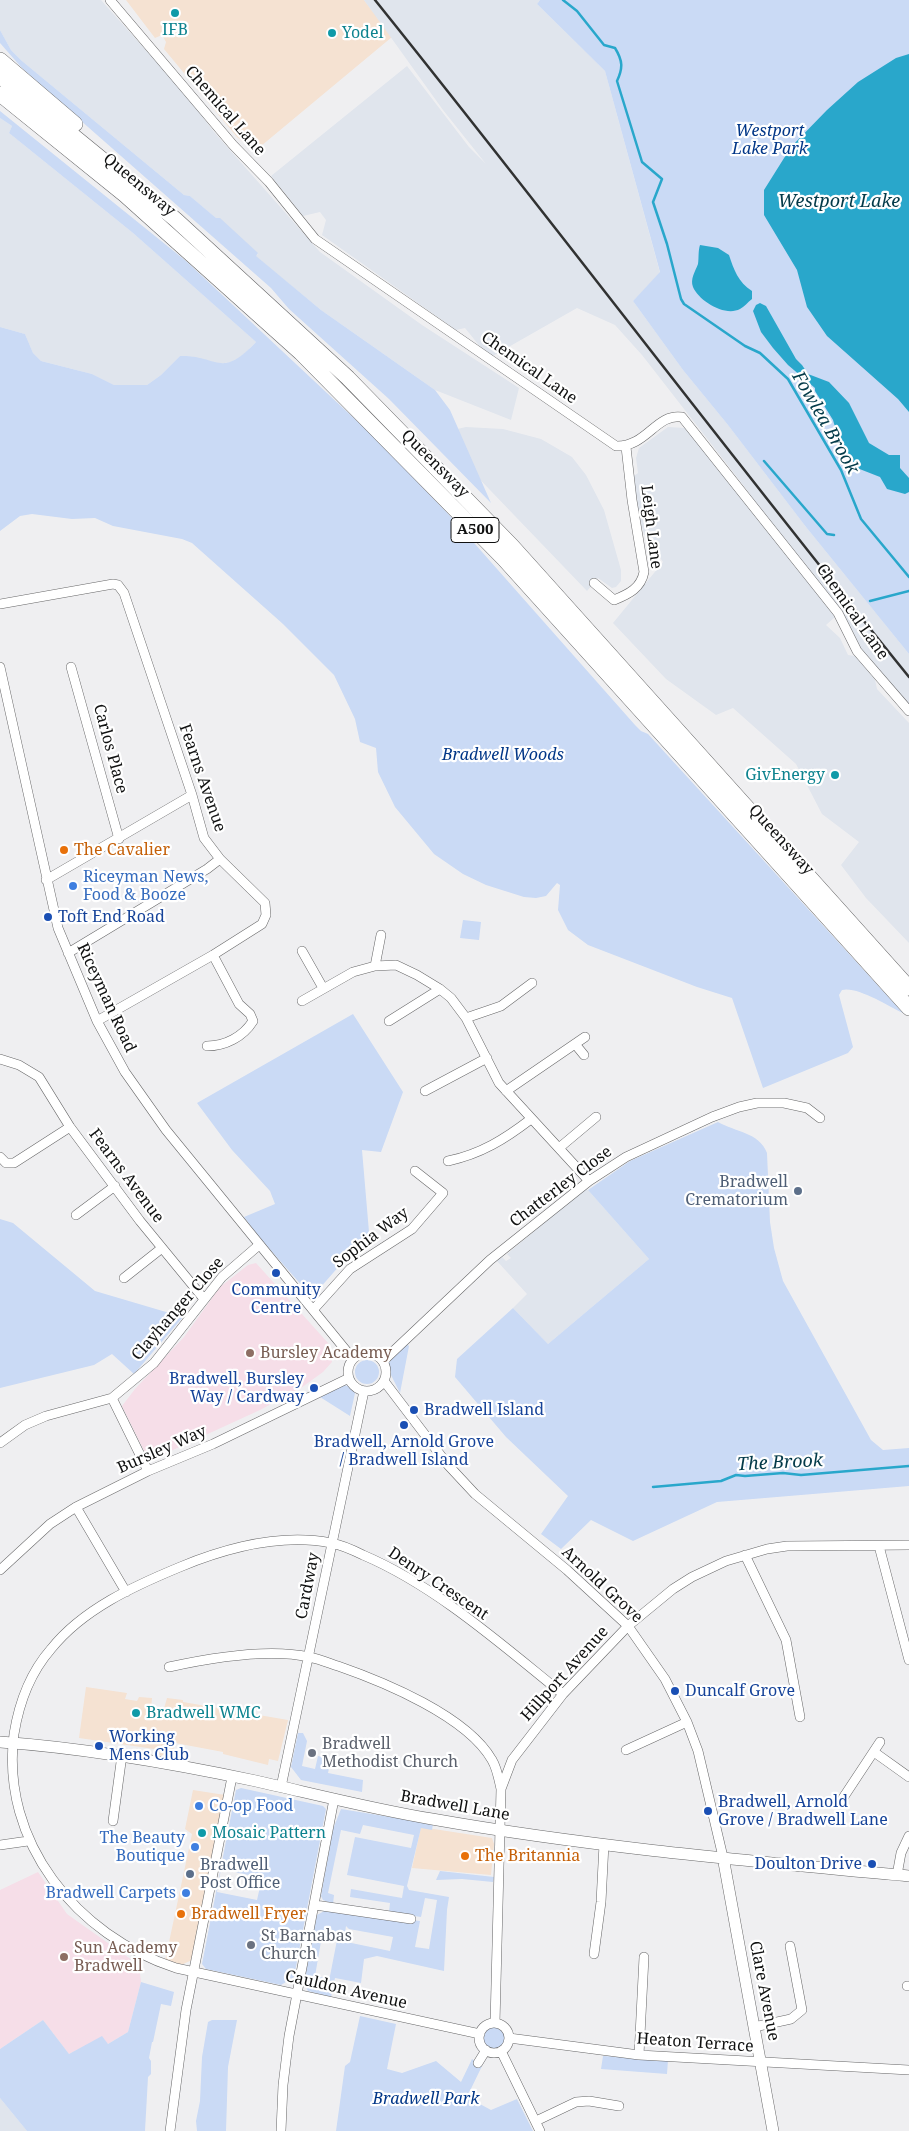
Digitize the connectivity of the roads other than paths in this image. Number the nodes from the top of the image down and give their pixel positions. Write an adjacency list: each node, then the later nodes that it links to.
1 (110, 0): 8 (street, Chemical Lane)
2 (0, 60): 7 (highway)
3 (0, 76): 7 (highway, Queensway / A500)
4 (0, 94): 6 (highway, Queensway / A500)
5 (0, 106): 6 (highway)
6 (124, 195): 28 (highway, Queensway / A500)
7 (294, 326): 25 (highway, Queensway / A500)
8 (626, 446): 9 (street, Leigh Lane); 13 (street, Chemical Lane)
9 (594, 582)
10 (0, 604): 14 (street, Fearns Avenue)
11 (0, 667): 17 (street, Riceyman Road)
12 (72, 667): 15 (street, Carlos Place)
13 (909, 711)
14 (192, 795): 15 (street); 16 (street, Fearns Avenue)
15 (119, 839): 17 (street)
16 (220, 859): 20 (street); 21 (street, Fearns Avenue)
17 (46, 880): 20 (street, Riceyman Road)
18 (381, 935): 22 (street)
19 (302, 951): 24 (street)
20 (68, 954): 30 (street, Riceyman Road)
21 (212, 955): 30 (street, Fearns Avenue); 34 (street)
22 (375, 966): 24 (street); 26 (street)
23 (532, 983): 29 (street)
24 (323, 988): 27 (street)
25 (909, 988)
26 (440, 989): 29 (street); 31 (street)
27 (302, 1001)
28 (909, 1008)
29 (466, 1018): 36 (street)
30 (97, 1021): 51 (street, Riceyman Road)
31 (389, 1021)
32 (585, 1038): 33 (street)
33 (575, 1044): 35 (street); 39 (street)
34 (207, 1046)
35 (584, 1055)
36 (487, 1058): 38 (street); 39 (street)
37 (0, 1059): 43 (street, Fearns Avenue)
38 (425, 1091)
39 (506, 1091): 42 (street)
40 (596, 1117): 44 (street)
41 (820, 1118): 48 (street, Chatterley Close)
42 (531, 1119): 44 (street); 46 (street)
43 (70, 1127): 45 (street); 49 (street, Fearns Avenue)
44 (559, 1148): 48 (street)
45 (0, 1157)
46 (448, 1161)
47 (415, 1170): 55 (street, Sophia Way)
48 (589, 1181): 57 (street, Chatterley Close)
49 (115, 1186): 50 (street); 52 (street, Fearns Avenue)
50 (75, 1215)
51 (258, 1245): 54 (street, Clayhanger Close); 55 (street, Riceyman Road)
52 (162, 1248): 53 (street); 54 (street, Fearns Avenue)
53 (124, 1278)
54 (204, 1299): 61 (street, Clayhanger Close)
55 (313, 1310): 56 (street, Riceyman Road)
56 (353, 1359): 57 (street); 58 (street)
57 (383, 1361): 59 (street)
58 (349, 1378): 60 (street); 63 (street, Bursley Way)
59 (384, 1381): 60 (street); 71 (street, Arnold Grove)
60 (364, 1391): 65 (street, Cardway)
61 (112, 1398): 62 (street); 63 (street)
62 (0, 1443)
63 (148, 1471): 64 (street, Bursley Way)
64 (76, 1507): 69 (street, Bursley Way); 70 (street)
65 (332, 1543): 70 (street, Denry Crescent); 72 (street, Cardway); 75 (street, Denry Crescent)
66 (909, 1545): 67 (street, Hillport Avenue)
67 (879, 1546): 68 (street, Hillport Avenue); 73 (street)
68 (745, 1555): 71 (street, Hillport Avenue); 76 (street)
69 (0, 1570)
70 (126, 1592): 80 (street, Denry Crescent)
71 (628, 1626): 75 (street, Hillport Avenue); 77 (street, Arnold Grove)
72 (309, 1657): 74 (street); 84 (street); 88 (street, Cardway)
73 (909, 1660)
74 (169, 1667)
75 (563, 1694): 85 (street, Hillport Avenue)
76 (800, 1717)
77 (687, 1722): 81 (street); 98 (street, Arnold Grove)
78 (0, 1742): 80 (street, Bradwell Lane)
79 (880, 1742): 82 (street)
80 (13, 1743): 83 (street, Bradwell Lane); 95 (street, Cauldon Avenue)
81 (626, 1750)
82 (874, 1752): 87 (street); 90 (street)
83 (122, 1755): 86 (street, Bradwell Lane); 92 (street)
84 (492, 1760): 85 (street); 89 (street)
85 (512, 1760): 89 (street, Hillport Avenue)
86 (232, 1777): 88 (street, Bradwell Lane); 106 (street)
87 (909, 1777)
88 (281, 1787): 91 (street, Bradwell Lane)
89 (501, 1789): 93 (street, Hillport Avenue)
90 (843, 1798)
91 (334, 1800): 93 (street, Bradwell Lane); 101 (street)
92 (113, 1821)
93 (500, 1831): 96 (street, Bradwell Lane); 108 (street, Hillport Avenue)
94 (909, 1836): 99 (street)
95 (28, 1841): 97 (street); 106 (street, Cauldon Avenue)
96 (604, 1844): 98 (street, Bradwell Lane); 104 (street)
97 (0, 1845)
98 (722, 1857): 99 (street, Bradwell Lane); 109 (street, Clare Avenue)
99 (897, 1875): 100 (street, Bradwell Lane)
100 (909, 1876)
101 (315, 1905): 102 (street); 107 (street)
102 (411, 1919)
103 (790, 1946): 109 (street)
104 (594, 1954)
105 (644, 1957): 114 (street)
106 (194, 1972): 107 (street, Cauldon Avenue); 120 (street)
107 (297, 1994): 110 (street, Cauldon Avenue); 121 (street)
108 (495, 2023): 110 (street); 111 (street)
109 (754, 2027): 115 (street, Clare Avenue)
110 (480, 2034): 112 (street)
111 (509, 2038): 113 (street); 114 (street, Heaton Terrace)
112 (486, 2050): 113 (street); 116 (street)
113 (501, 2051): 119 (street)
114 (639, 2054): 115 (street, Heaton Terrace)
115 (760, 2063): 117 (street, Heaton Terrace); 123 (street, Clare Avenue)
116 (478, 2064)
117 (909, 2070)
118 (619, 2106): 119 (street)
119 (536, 2121): 122 (street)
120 (170, 2131)
121 (280, 2131)
122 (540, 2131)
123 (773, 2131)

